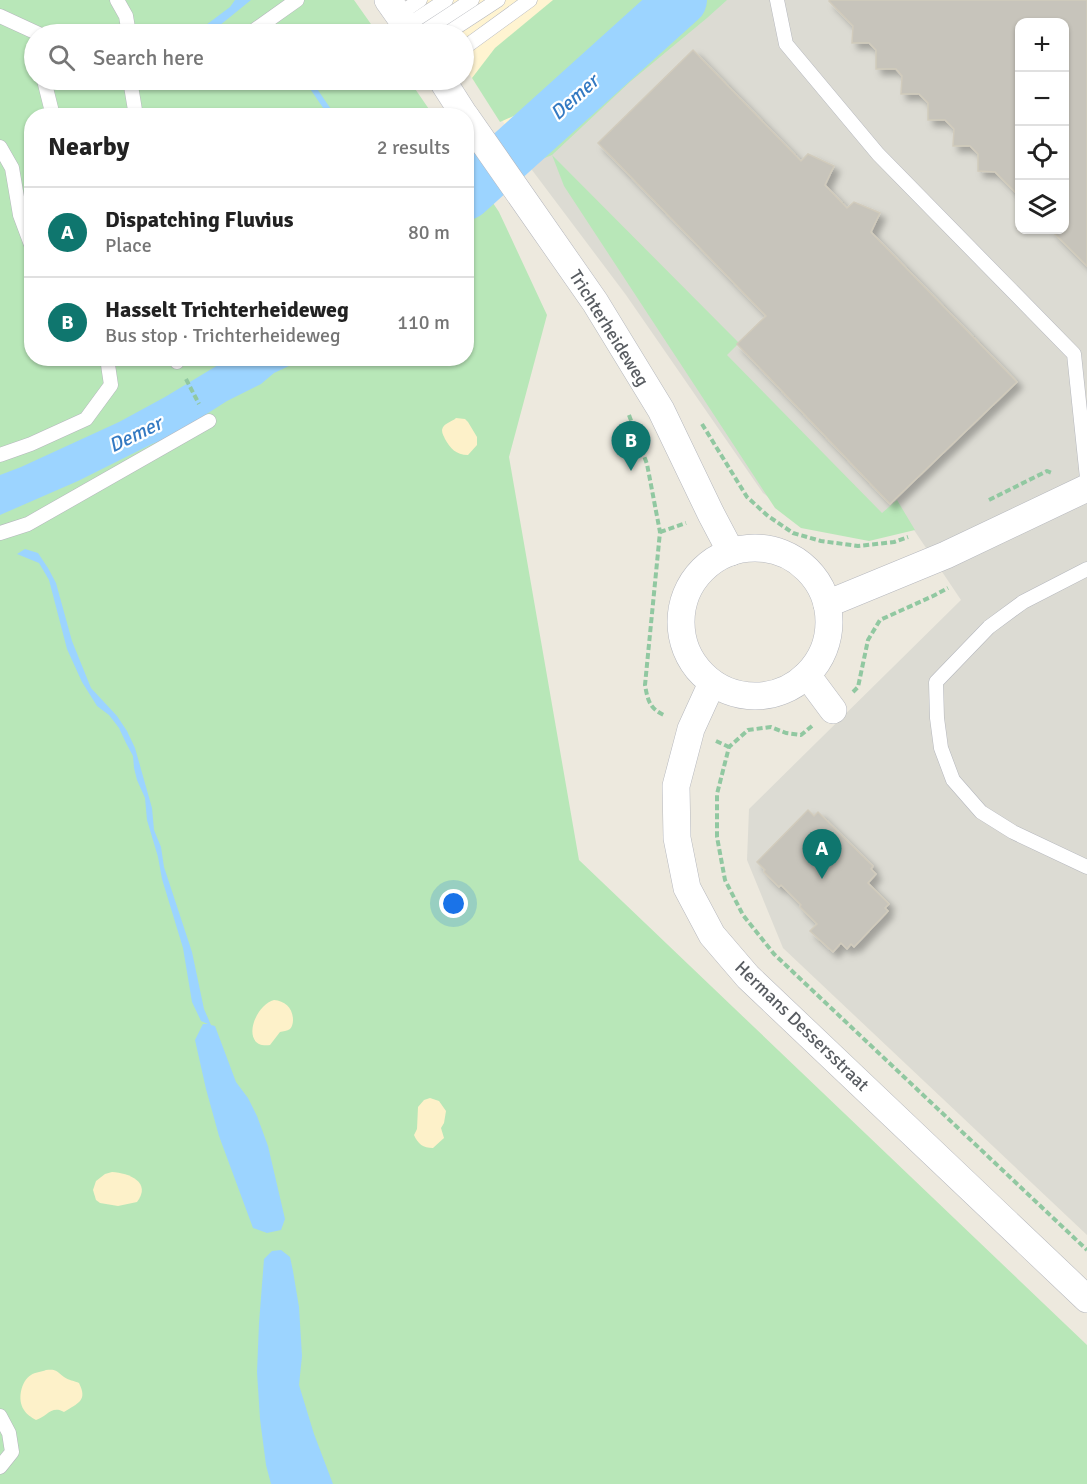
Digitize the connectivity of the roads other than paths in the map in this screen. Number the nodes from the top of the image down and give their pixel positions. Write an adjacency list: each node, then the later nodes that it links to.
1 (117, 0): 10 (lane)
2 (297, 0): 11 (lane)
3 (446, 0): 8 (lane)
4 (472, 0): 8 (lane)
5 (498, 0): 12 (lane)
6 (530, 0): 14 (lane)
7 (777, 0): 26 (lane)
8 (404, 14)
9 (0, 16): 13 (lane)
10 (127, 24)
11 (263, 24)
12 (461, 24)
13 (24, 27)
14 (474, 41)
15 (46, 90): 18 (lane)
16 (132, 90): 19 (lane)
17 (449, 90): 20 (street, Trichterheideweg)
18 (51, 108)
19 (135, 108)
20 (460, 108)
21 (474, 128): 32 (street, Trichterheideweg)
22 (0, 147): 23 (lane)
23 (24, 226)
24 (108, 366): 28 (lane)
25 (1087, 368): 26 (lane)
26 (1077, 378): 29 (lane)
27 (208, 421): 31 (lane)
28 (0, 455)
29 (1087, 478)
30 (1087, 488): 34 (street)
31 (0, 533)
32 (731, 552): 34 (street); 36 (street)
33 (1087, 569): 38 (lane)
34 (827, 604): 35 (street)
35 (807, 675): 36 (street); 37 (street)
36 (712, 683): 39 (street, Hermans Dessersstraat)
37 (833, 710)
38 (1087, 867)
39 (1087, 1299)
40 (0, 1416): 41 (lane)
41 (0, 1467)

